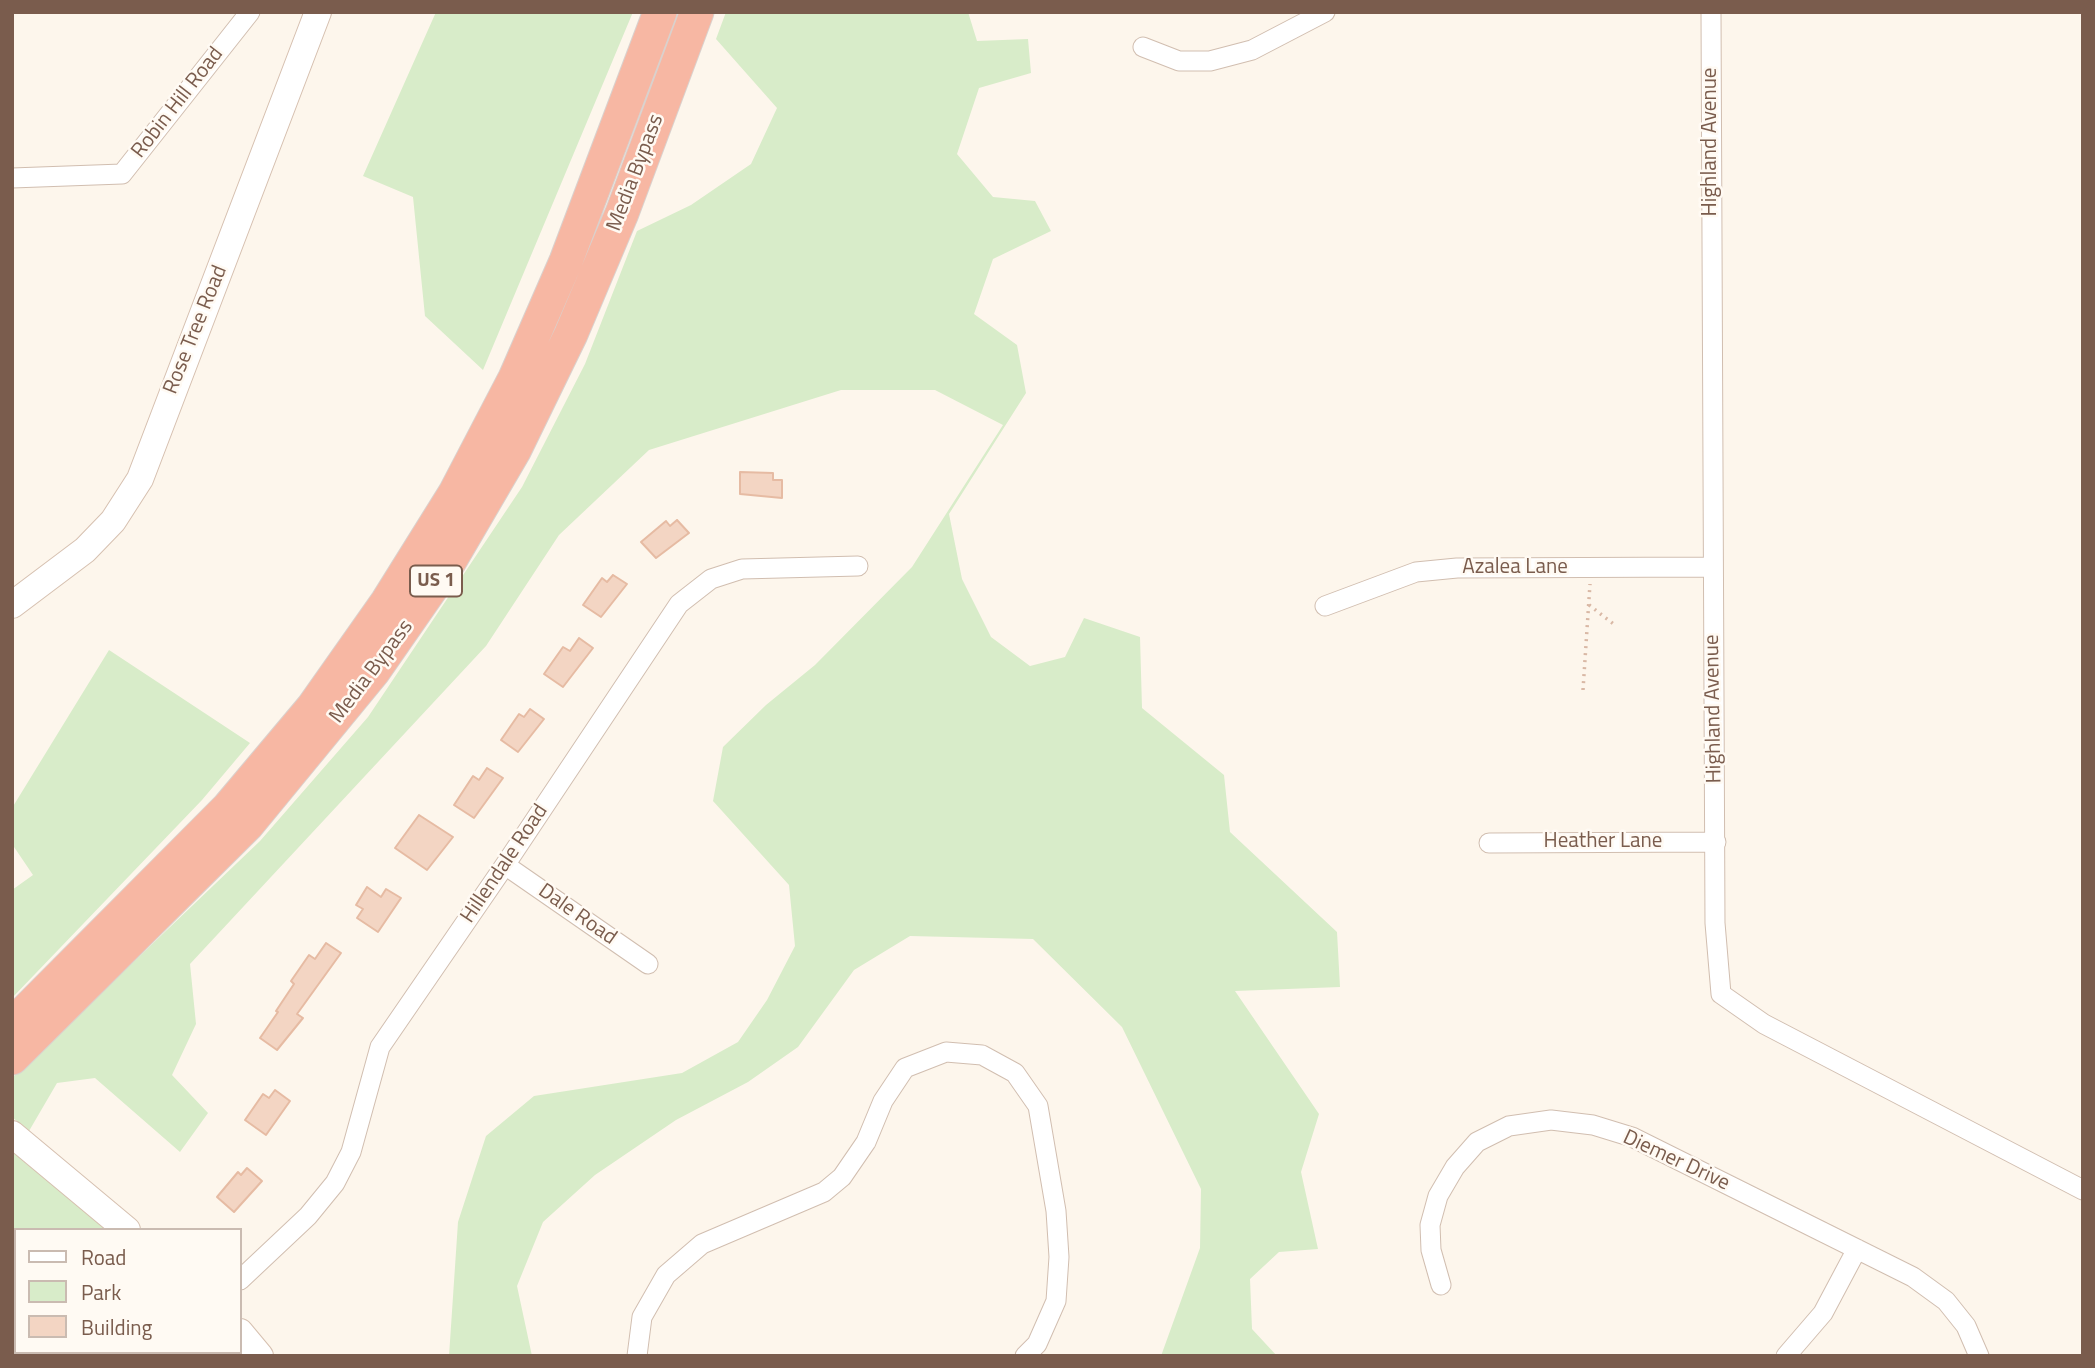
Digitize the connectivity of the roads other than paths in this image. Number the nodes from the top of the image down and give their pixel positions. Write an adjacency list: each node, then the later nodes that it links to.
1 (250, 12): 8 (street, Robin Hill Road)
2 (318, 12): 11 (street, Rose Tree Road)
3 (660, 12): 17 (highway, Media Bypass / US 1)
4 (697, 12): 17 (highway, Media Bypass / US 1)
5 (1325, 12): 7 (street)
6 (1711, 12): 10 (street, Highland Avenue)
7 (1143, 47)
8 (12, 178)
9 (858, 566): 15 (street, Hillendale Road)
10 (1711, 567): 12 (street, Azalea Lane); 13 (street, Highland Avenue)
11 (12, 604)
12 (1325, 606)
13 (1716, 842): 14 (street, Heather Lane); 19 (street, Highland Avenue)
14 (1489, 843)
15 (505, 865): 16 (street, Dale Road); 22 (street, Hillendale Road)
16 (648, 964)
17 (15, 1044)
18 (12, 1134): 20 (street)
19 (2083, 1191)
20 (125, 1228)
21 (1857, 1249): 23 (street, Diemer Drive); 28 (street); 29 (street, Diemer Drive)
22 (242, 1278)
23 (1441, 1284)
24 (242, 1334): 25 (street)
25 (260, 1356)
26 (637, 1356): 27 (street)
27 (1025, 1356)
28 (1786, 1356)
29 (1979, 1356)

